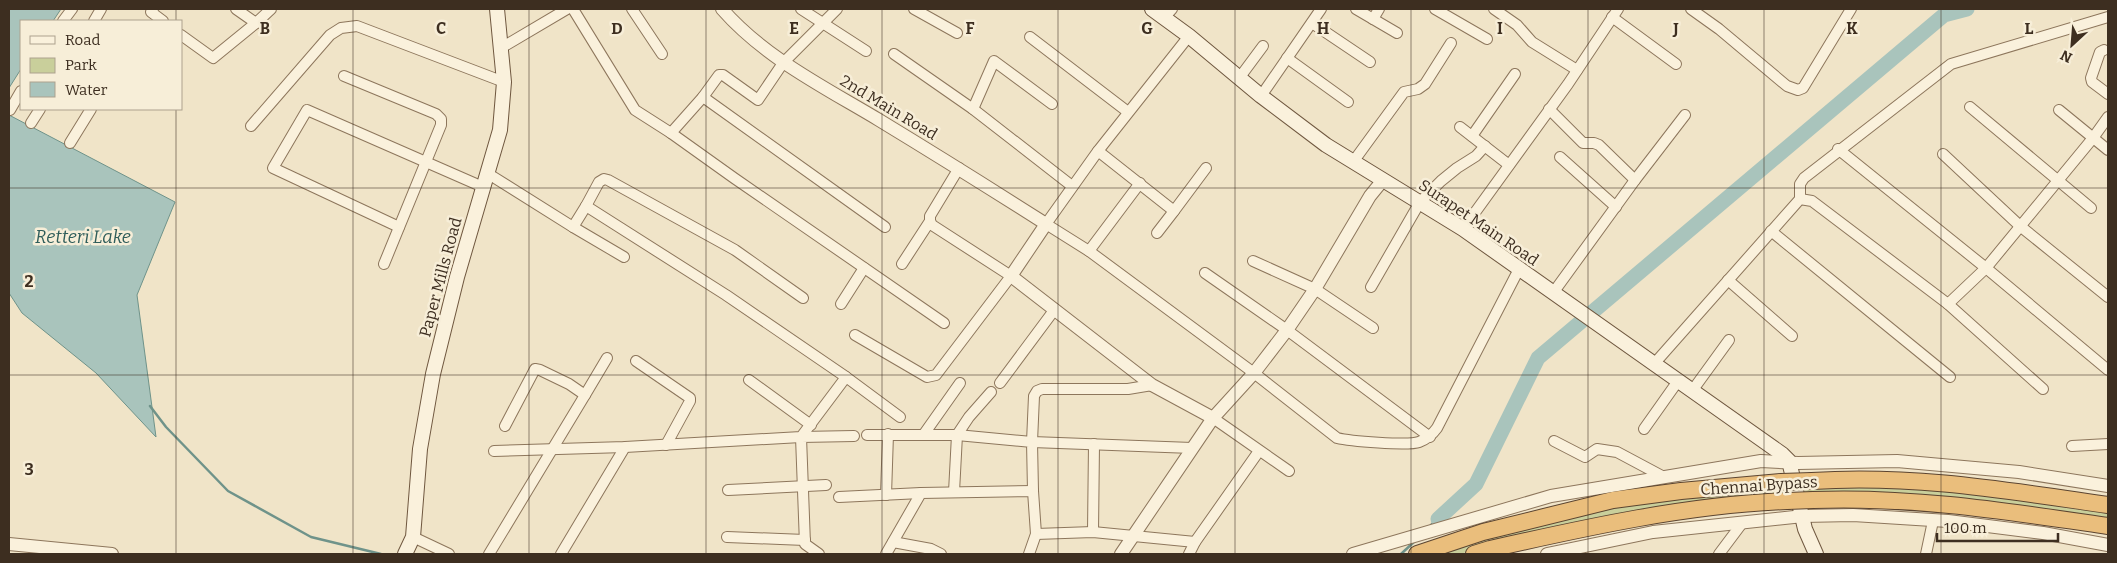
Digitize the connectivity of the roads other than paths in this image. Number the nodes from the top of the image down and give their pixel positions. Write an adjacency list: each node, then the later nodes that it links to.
1 (72, 9): 26 (street)
2 (101, 9): 27 (street)
3 (236, 9): 30 (street)
4 (271, 9): 30 (street)
5 (497, 9): 40 (main road, Paper Mills Road)
6 (567, 9): 40 (street)
7 (573, 9): 73 (street)
8 (632, 9): 43 (street)
9 (722, 9): 47 (street, 2nd Main Road)
10 (801, 9): 29 (street)
11 (837, 9): 29 (street)
12 (914, 9): 32 (street)
13 (1152, 9): 22 (main road, Surapet Main Road)
14 (1321, 9): 31 (street)
15 (1356, 9): 25 (street)
16 (1379, 9): 25 (street)
17 (1435, 9): 37 (street)
18 (1494, 9): 49 (street)
19 (1691, 9): 20 (street)
20 (1851, 9)
21 (152, 10): 28 (street)
22 (1168, 13): 35 (main road, Surapet Main Road)
23 (1615, 13): 48 (street); 49 (street)
24 (2108, 17): 78 (street)
25 (1373, 19): 33 (street)
26 (64, 20)
27 (95, 20)
28 (162, 20)
29 (823, 22): 42 (street); 47 (street)
30 (256, 23): 34 (street)
31 (1312, 23): 45 (street); 46 (street)
32 (957, 33)
33 (1397, 33)
34 (182, 36)
35 (1189, 36): 52 (main road, Surapet Main Road); 67 (street)
36 (1030, 37): 67 (street)
37 (1487, 39)
38 (1451, 43): 84 (street)
39 (1263, 46): 52 (street)
40 (501, 48): 53 (main road, Paper Mills Road)
41 (2104, 50): 55 (street)
42 (866, 51)
43 (662, 54)
44 (894, 54): 61 (street)
45 (1288, 58): 57 (street); 58 (street)
46 (1370, 62)
47 (783, 63): 56 (street); 86 (street, 2nd Main Road)
48 (1676, 64)
49 (1577, 70): 62 (street)
50 (1515, 74): 74 (street)
51 (344, 76): 83 (street)
52 (1240, 77): 57 (main road, Surapet Main Road)
53 (504, 82): 71 (street); 88 (main road, Paper Mills Road)
54 (20, 93): 63 (street)
55 (2108, 94)
56 (703, 96): 73 (street); 105 (street)
57 (1262, 96): 84 (main road, Surapet Main Road)
58 (1348, 102)
59 (1052, 104): 61 (street)
60 (1970, 107): 91 (street)
61 (973, 109): 93 (street)
62 (1549, 109): 85 (street); 90 (street)
63 (10, 110)
64 (39, 110): 70 (street)
65 (90, 110): 76 (street)
66 (2059, 110): 75 (street)
67 (1128, 112): 80 (street)
68 (1686, 116): 90 (street)
69 (2108, 116): 75 (street)
70 (31, 123)
71 (252, 126)
72 (1460, 127): 74 (street)
73 (671, 132): 115 (street)
74 (1472, 136): 77 (street)
75 (2093, 138): 79 (street); 91 (street)
76 (70, 143)
77 (1485, 146): 85 (street); 96 (street)
78 (1838, 150): 95 (street); 116 (street)
79 (2108, 150)
80 (1098, 151): 92 (street); 93 (street)
81 (1943, 154): 103 (street)
82 (1560, 157): 98 (street)
83 (426, 162): 94 (street); 106 (street); 106 (street)
84 (1353, 162): 89 (main road, Surapet Main Road)
85 (1509, 165): 107 (street)
86 (959, 168): 101 (street); 102 (street, 2nd Main Road)
87 (1206, 168): 100 (street)
88 (487, 173): 94 (main road, Paper Mills Road); 104 (street)
89 (1383, 180): 96 (main road, Surapet Main Road); 122 (street)
90 (1635, 180): 98 (street)
91 (2059, 181): 99 (street); 103 (street)
92 (1140, 183): 100 (street); 110 (street)
93 (1072, 186): 102 (street)
94 (482, 187): 200 (main road, Paper Mills Road)
95 (1800, 199): 108 (street); 127 (street)
96 (1420, 202): 107 (main road, Surapet Main Road); 121 (street)
97 (586, 206): 104 (street); 125 (street); 140 (street)
98 (1616, 207): 123 (street)
99 (2091, 208)
100 (1174, 211): 109 (street)
101 (930, 221): 114 (street); 119 (street)
102 (1046, 224): 110 (street); 119 (street)
103 (2020, 226): 116 (street); 124 (street)
104 (573, 227): 111 (street)
105 (885, 227)
106 (399, 228): 113 (street)
107 (1462, 229): 117 (main road, Surapet Main Road)
108 (1772, 231): 120 (street); 141 (street)
109 (1157, 233)
110 (1089, 251): 139 (street)
111 (624, 257)
112 (1253, 262): 122 (street)
113 (384, 264)
114 (902, 264)
115 (864, 268): 126 (street); 129 (street)
116 (1986, 268): 127 (street); 138 (street)
117 (1519, 269): 123 (main road, Surapet Main Road); 161 (street)
118 (1205, 273): 131 (street)
119 (1011, 276): 128 (street); 132 (street)
120 (1728, 280): 133 (street); 137 (street)
121 (1371, 287)
122 (1315, 289): 130 (street); 131 (street)
123 (1553, 293): 137 (main road, Surapet Main Road)
124 (2108, 297)
125 (803, 298)
126 (841, 304)
127 (1948, 304): 147 (street)
128 (1055, 309): 145 (street); 146 (street)
129 (944, 323)
130 (1373, 328)
131 (1287, 330): 139 (street); 161 (street)
132 (855, 335)
133 (1792, 336)
134 (1729, 340): 148 (street)
135 (607, 358): 150 (street)
136 (636, 360): 167 (street)
137 (1654, 364): 143 (main road, Surapet Main Road)
138 (2108, 370)
139 (1254, 373): 152 (street); 161 (street)
140 (846, 377): 151 (street); 153 (street)
141 (1950, 377)
142 (749, 380): 153 (street)
143 (1678, 381): 148 (main road, Surapet Main Road); 155 (street)
144 (960, 383): 157 (street)
145 (1000, 383)
146 (1152, 385): 152 (street); 164 (street)
147 (2043, 389)
148 (1692, 391): 174 (main road, Surapet Main Road)
149 (991, 392): 159 (street)
150 (585, 395): 154 (street); 171 (street)
151 (900, 418)
152 (1213, 418): 170 (street); 173 (street)
153 (810, 424): 162 (street)
154 (505, 426)
155 (1644, 429)
156 (888, 434): 157 (street); 158 (street); 184 (street)
157 (924, 434): 159 (street)
158 (867, 435)
159 (957, 435): 164 (street); 182 (street)
160 (854, 436): 162 (street)
161 (1430, 437)
162 (801, 438): 167 (street); 179 (street)
163 (1554, 441): 176 (street)
164 (1032, 442): 165 (street); 181 (street)
165 (1094, 444): 170 (street); 191 (street)
166 (2108, 444): 168 (street)
167 (666, 445): 169 (street)
168 (2072, 446)
169 (625, 448): 171 (street); 205 (street)
170 (1192, 448): 193 (street)
171 (554, 450): 172 (street); 204 (street)
172 (494, 451)
173 (1259, 451): 175 (street); 197 (street)
174 (1790, 463): 176 (street); 178 (street); 187 (main road)
175 (1289, 471)
176 (1662, 476): 201 (street)
177 (826, 485): 179 (street)
178 (2108, 486)
179 (803, 487): 180 (street); 195 (street)
180 (728, 490)
181 (1034, 491): 182 (street); 192 (street)
182 (954, 492): 183 (street)
183 (921, 493): 184 (street); 196 (street)
184 (886, 495): 185 (street)
185 (839, 497)
186 (2108, 505): 212 (highway, Chennai Bypass, bridge)
187 (1801, 507): 188 (street); 189 (street); 190 (highway, Chennai Bypass); 213 (highway, Chennai Bypass); 216 (main road)
188 (1933, 520): 199 (street); 217 (street)
189 (1743, 522): 214 (street); 215 (street)
190 (2108, 526)
191 (1092, 532): 192 (street); 193 (street)
192 (1036, 534): 209 (street)
193 (1133, 536): 197 (street); 210 (street)
194 (727, 537): 195 (street)
195 (805, 540): 206 (street)
196 (893, 542): 207 (street); 208 (street)
197 (1194, 542): 211 (street)
198 (9, 544): 202 (street)
199 (2108, 545)
200 (413, 546): 203 (street)
201 (1356, 553)
202 (112, 554)
203 (449, 554)
204 (489, 554)
205 (561, 554)
206 (818, 554)
207 (886, 554)
208 (941, 554)
209 (1029, 554)
210 (1121, 554)
211 (1189, 554)
212 (1417, 554)
213 (1474, 554)
214 (1547, 554)
215 (1720, 554)
216 (1816, 554)
217 (1926, 554)

